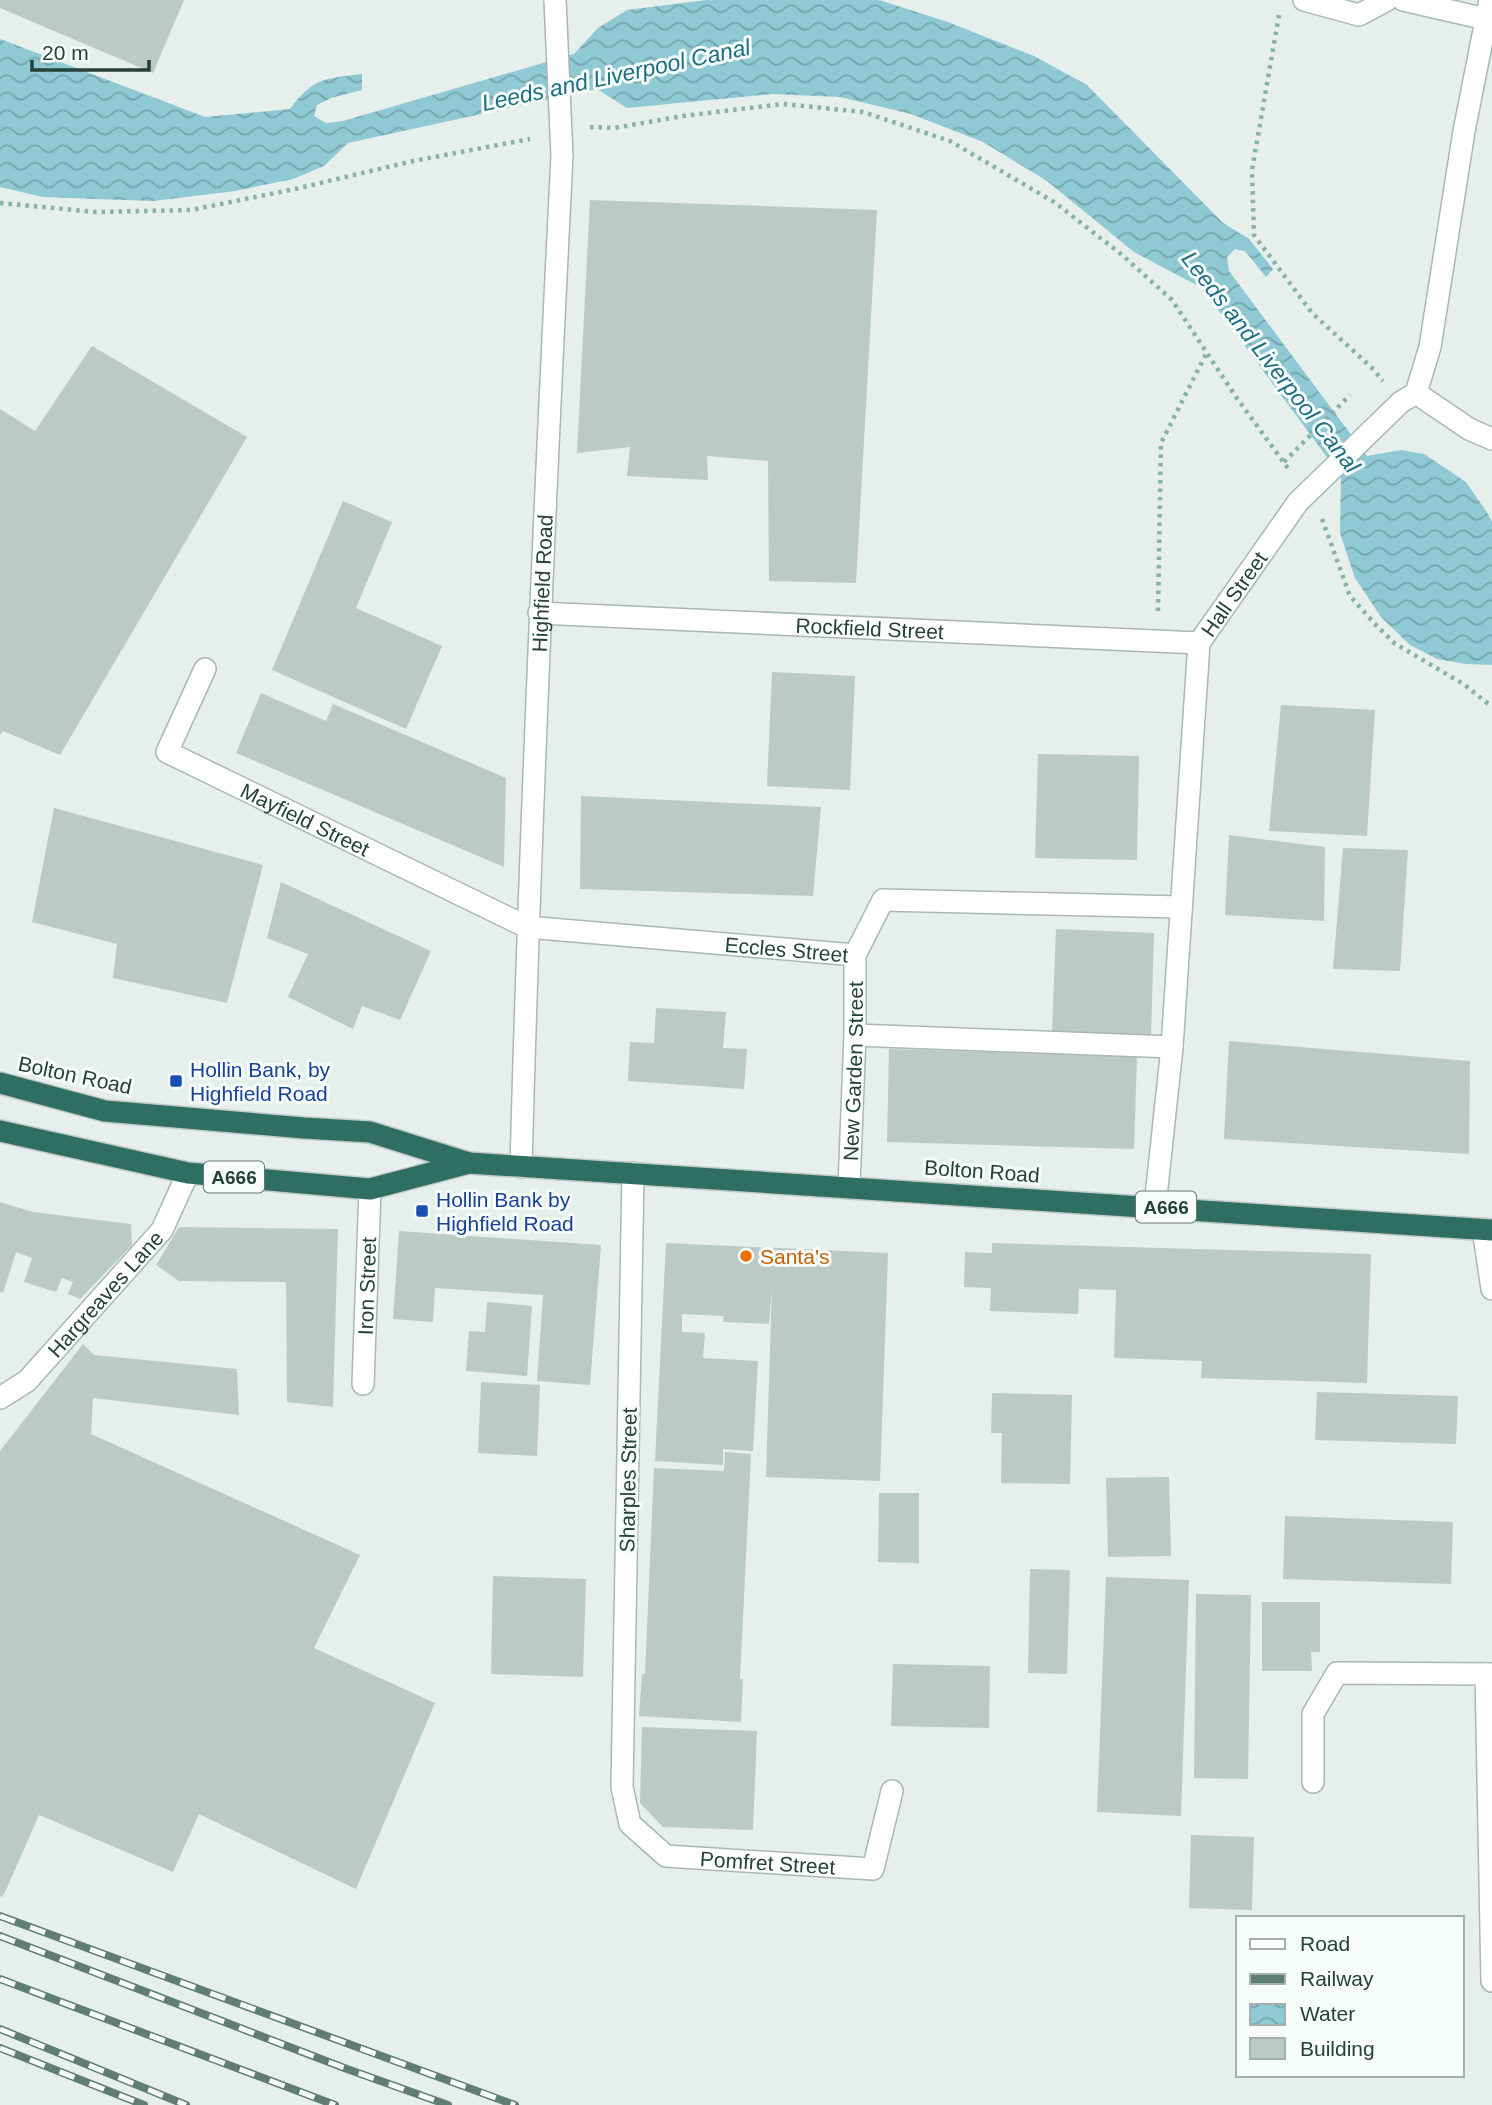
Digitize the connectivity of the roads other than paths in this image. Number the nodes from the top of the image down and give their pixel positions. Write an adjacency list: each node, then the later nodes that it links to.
1 (555, 0): 8 (street, Highfield Road, bridge)
2 (1304, 0): 3 (street)
3 (1387, 0)
4 (1403, 0): 5 (street)
5 (1488, 10): 6 (street, Hall Street)
6 (1408, 398): 7 (street); 9 (street, Hall Street, bridge)
7 (1492, 439)
8 (539, 613): 9 (street, Rockfield Street); 12 (street, Highfield Road)
9 (1199, 643): 11 (street, Hall Street)
10 (205, 669): 12 (street, Mayfield Street)
11 (1181, 907): 13 (street, Eccles Street); 15 (street, Hall Street)
12 (527, 928): 13 (street, Eccles Street); 19 (street, Highfield Road)
13 (855, 955): 14 (street, New Garden Street)
14 (855, 1035): 15 (street); 22 (street, New Garden Street)
15 (1172, 1047): 24 (street, Hall Street)
16 (0, 1083): 18 (highway, Bolton Road / A666)
17 (0, 1131): 20 (highway, Bolton Road / A666)
18 (469, 1163): 19 (highway, Bolton Road / A666); 23 (highway, Bolton Road / A666)
19 (521, 1167): 21 (highway, Bolton Road / A666)
20 (188, 1173): 23 (highway, Bolton Road / A666); 28 (street, Hargreaves Lane)
21 (633, 1174): 22 (highway, Bolton Road / A666); 31 (street, Sharples Street)
22 (849, 1187): 24 (highway, Bolton Road / A666)
23 (370, 1189): 27 (street, Iron Street)
24 (1155, 1206): 25 (highway, Bolton Road / A666)
25 (1488, 1229): 26 (street)
26 (1492, 1289)
27 (363, 1384)
28 (0, 1398)
29 (1489, 1674): 30 (street); 33 (street)
30 (1313, 1782)
31 (622, 1787): 32 (street, Pomfret Street)
32 (892, 1791)
33 (1492, 1981)

